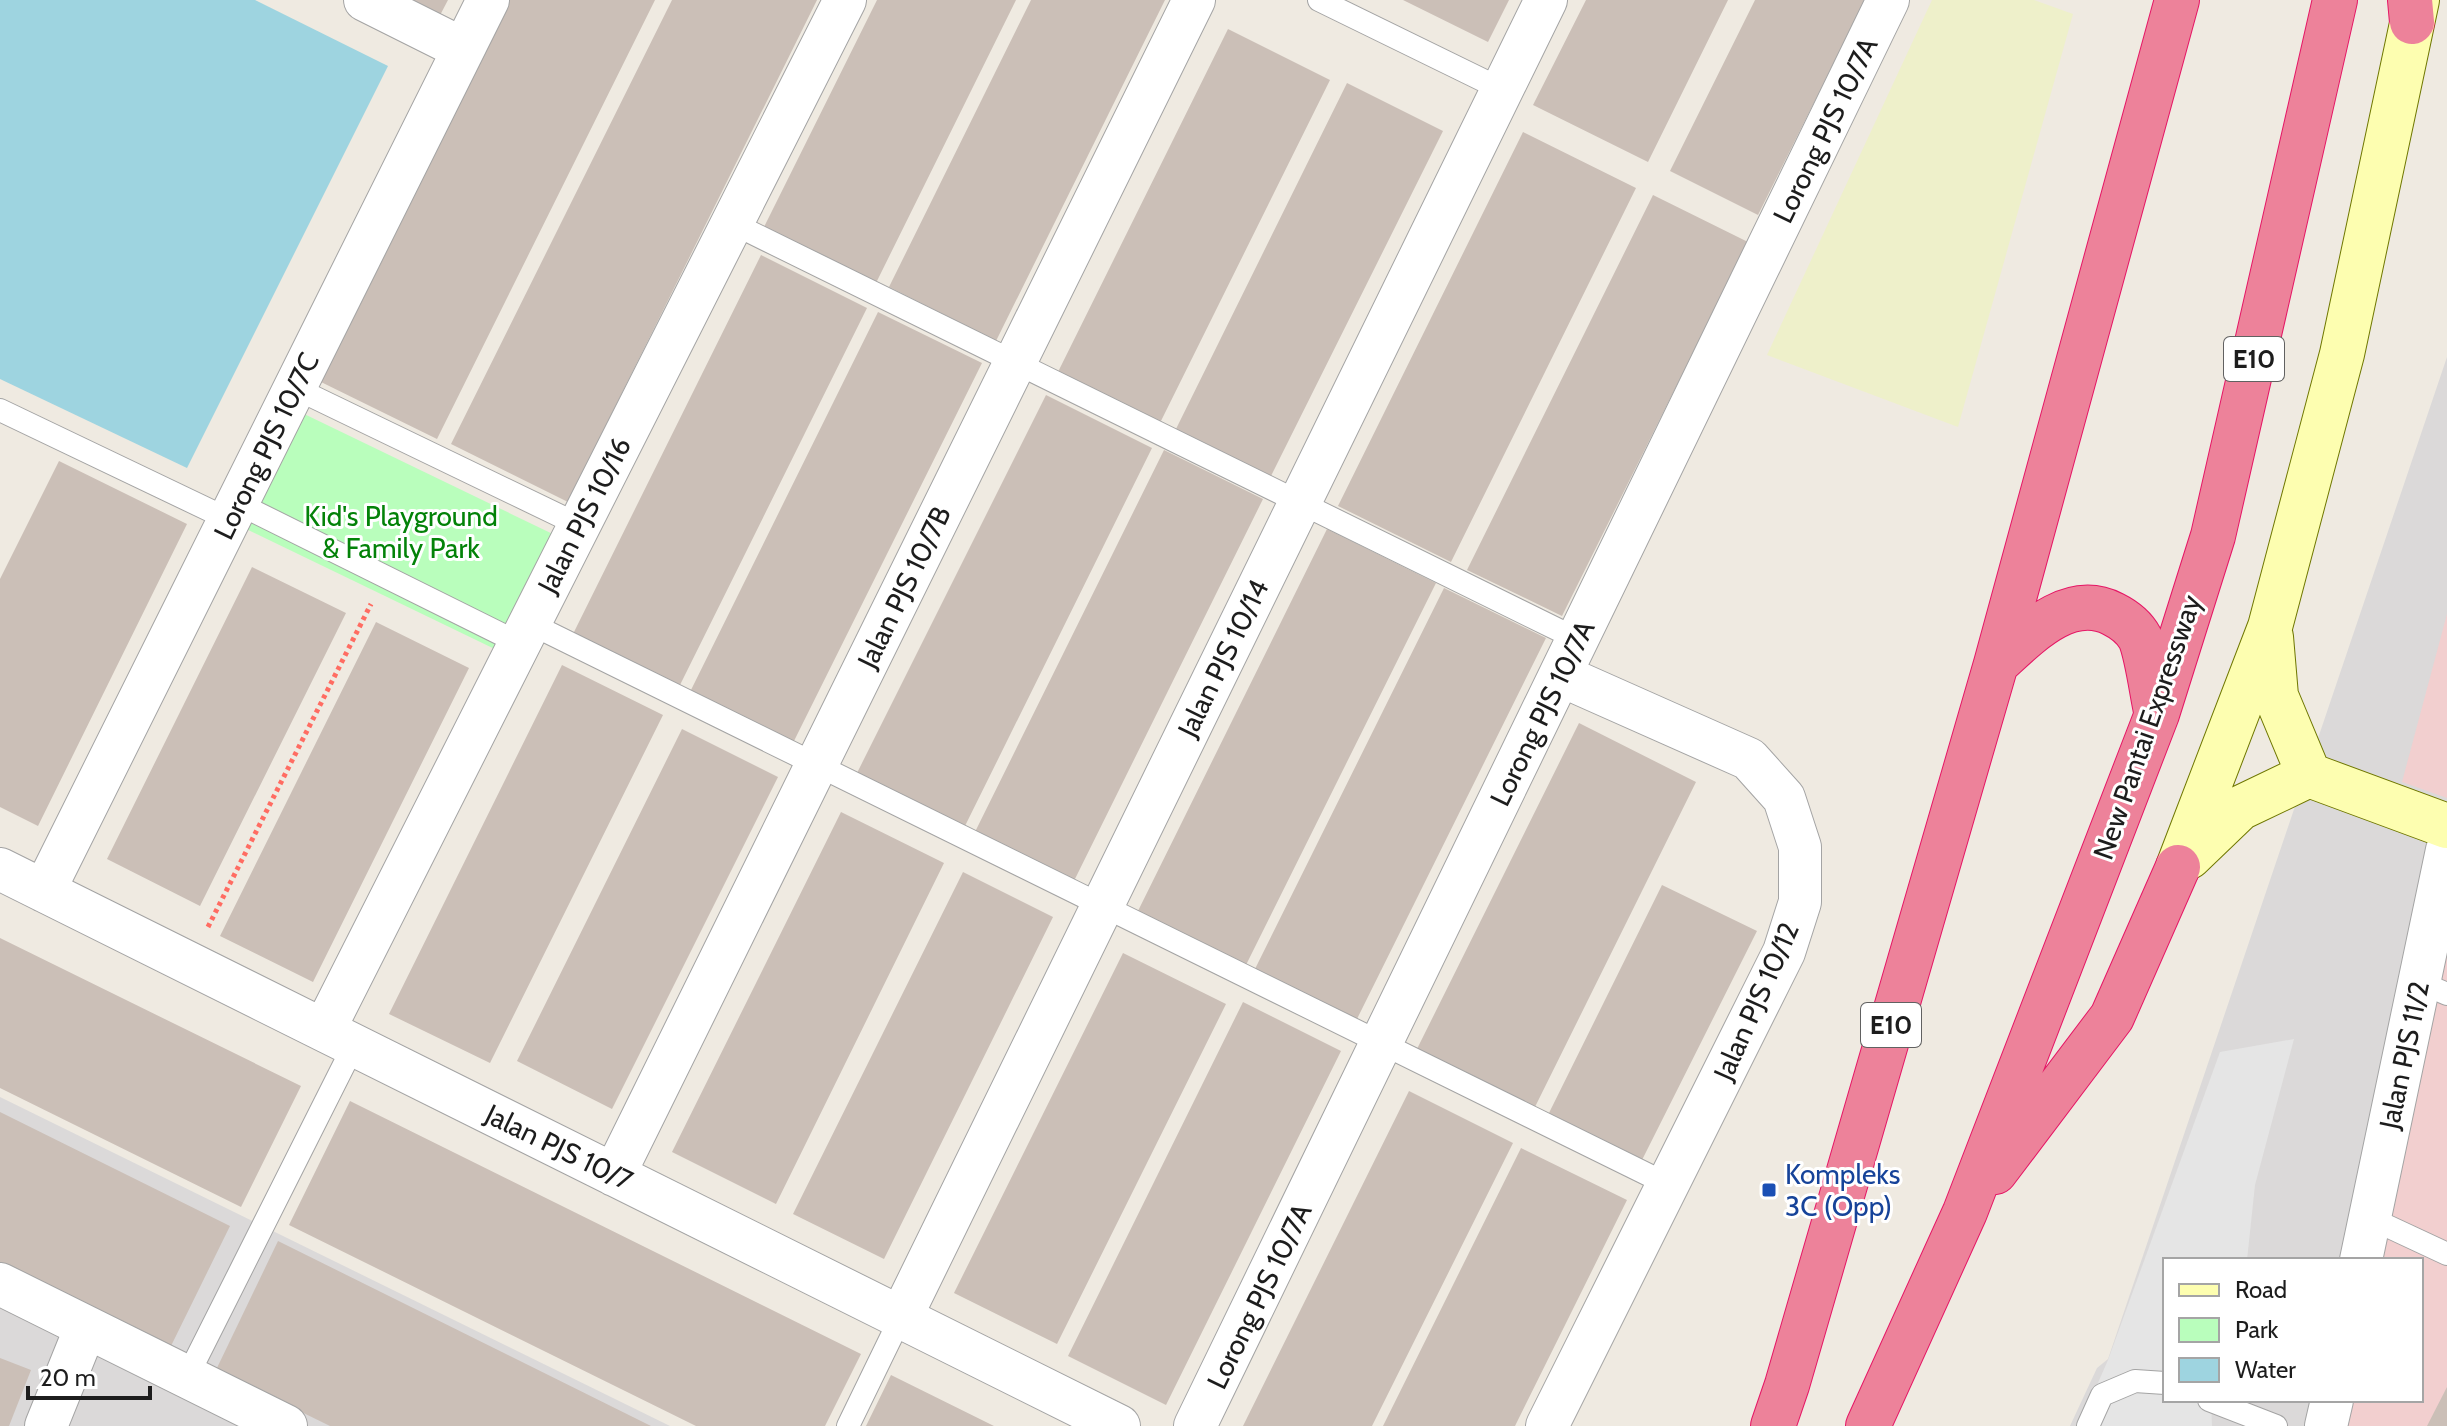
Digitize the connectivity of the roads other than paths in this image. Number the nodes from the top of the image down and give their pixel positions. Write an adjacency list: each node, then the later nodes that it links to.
1 (365, 0): 11 (street)
2 (488, 0): 11 (street, Lorong PJS 10/7C)
3 (845, 0): 13 (street, Jalan PJS 10/16)
4 (1194, 0): 14 (street, Jalan PJS 10/7B)
5 (1319, 0): 12 (lane)
6 (1546, 0): 12 (street, Jalan PJS 10/14)
7 (1888, 0): 22 (street, Lorong PJS 10/7A)
8 (2177, 0): 23 (highway, E10)
9 (2335, 0): 24 (highway, New Pantai Expressway / E10)
10 (2413, 7): 20 (main road)
11 (463, 49): 15 (street, Lorong PJS 10/7C)
12 (1501, 89): 17 (street, Jalan PJS 10/14)
13 (732, 223): 14 (lane); 19 (street, Jalan PJS 10/16)
14 (1015, 363): 17 (lane); 25 (street, Jalan PJS 10/7B)
15 (295, 388): 18 (street, Lorong PJS 10/7C); 19 (lane)
16 (0, 410): 18 (lane)
17 (1299, 502): 22 (lane); 32 (street, Jalan PJS 10/14)
18 (234, 511): 21 (lane); 31 (street, Lorong PJS 10/7C)
19 (579, 525): 21 (street, Jalan PJS 10/16)
20 (2270, 627): 26 (main road); 29 (main road)
21 (524, 633): 25 (lane); 34 (street, Jalan PJS 10/16)
22 (1569, 657): 35 (street, Lorong PJS 10/7A); 37 (street, Jalan PJS 10/12)
23 (1996, 664): 24 (highway); 55 (highway, E10)
24 (2157, 714): 38 (highway, New Pantai Expressway / E10)
25 (817, 765): 32 (lane); 36 (street, Jalan PJS 10/7B)
26 (2309, 775): 27 (main road); 29 (main road)
27 (2447, 826)
28 (2447, 850): 33 (street, Jalan PJS 11/2)
29 (2178, 867): 38 (highway)
30 (0, 869): 31 (street, Jalan PJS 10/7)
31 (44, 891): 34 (street, Jalan PJS 10/7)
32 (1102, 905): 35 (lane); 43 (street, Jalan PJS 10/14)
33 (2433, 988): 39 (street, Jalan PJS 11/2)
34 (339, 1038): 36 (street, Jalan PJS 10/7); 45 (lane)
35 (1382, 1043): 37 (lane); 53 (street, Lorong PJS 10/7A)
36 (614, 1175): 43 (street, Jalan PJS 10/7)
37 (1669, 1185): 54 (street, Jalan PJS 10/12)
38 (1965, 1212): 56 (highway, New Pantai Expressway / E10)
39 (2370, 1218): 40 (lane); 41 (street, Jalan PJS 11/2)
40 (2447, 1254)
41 (2361, 1258)
42 (0, 1284): 44 (street)
43 (901, 1317): 51 (lane); 52 (street, Jalan PJS 10/7)
44 (86, 1327): 45 (street); 49 (street)
45 (187, 1377): 50 (street)
46 (2163, 1383): 57 (lane)
47 (2214, 1402): 58 (lane)
48 (2332, 1402): 59 (street)
49 (46, 1426)
50 (286, 1426)
51 (848, 1426)
52 (1119, 1426)
53 (1195, 1426)
54 (1547, 1426)
55 (1773, 1426)
56 (1868, 1426)
57 (2088, 1426)
58 (2276, 1426)
59 (2326, 1426)

